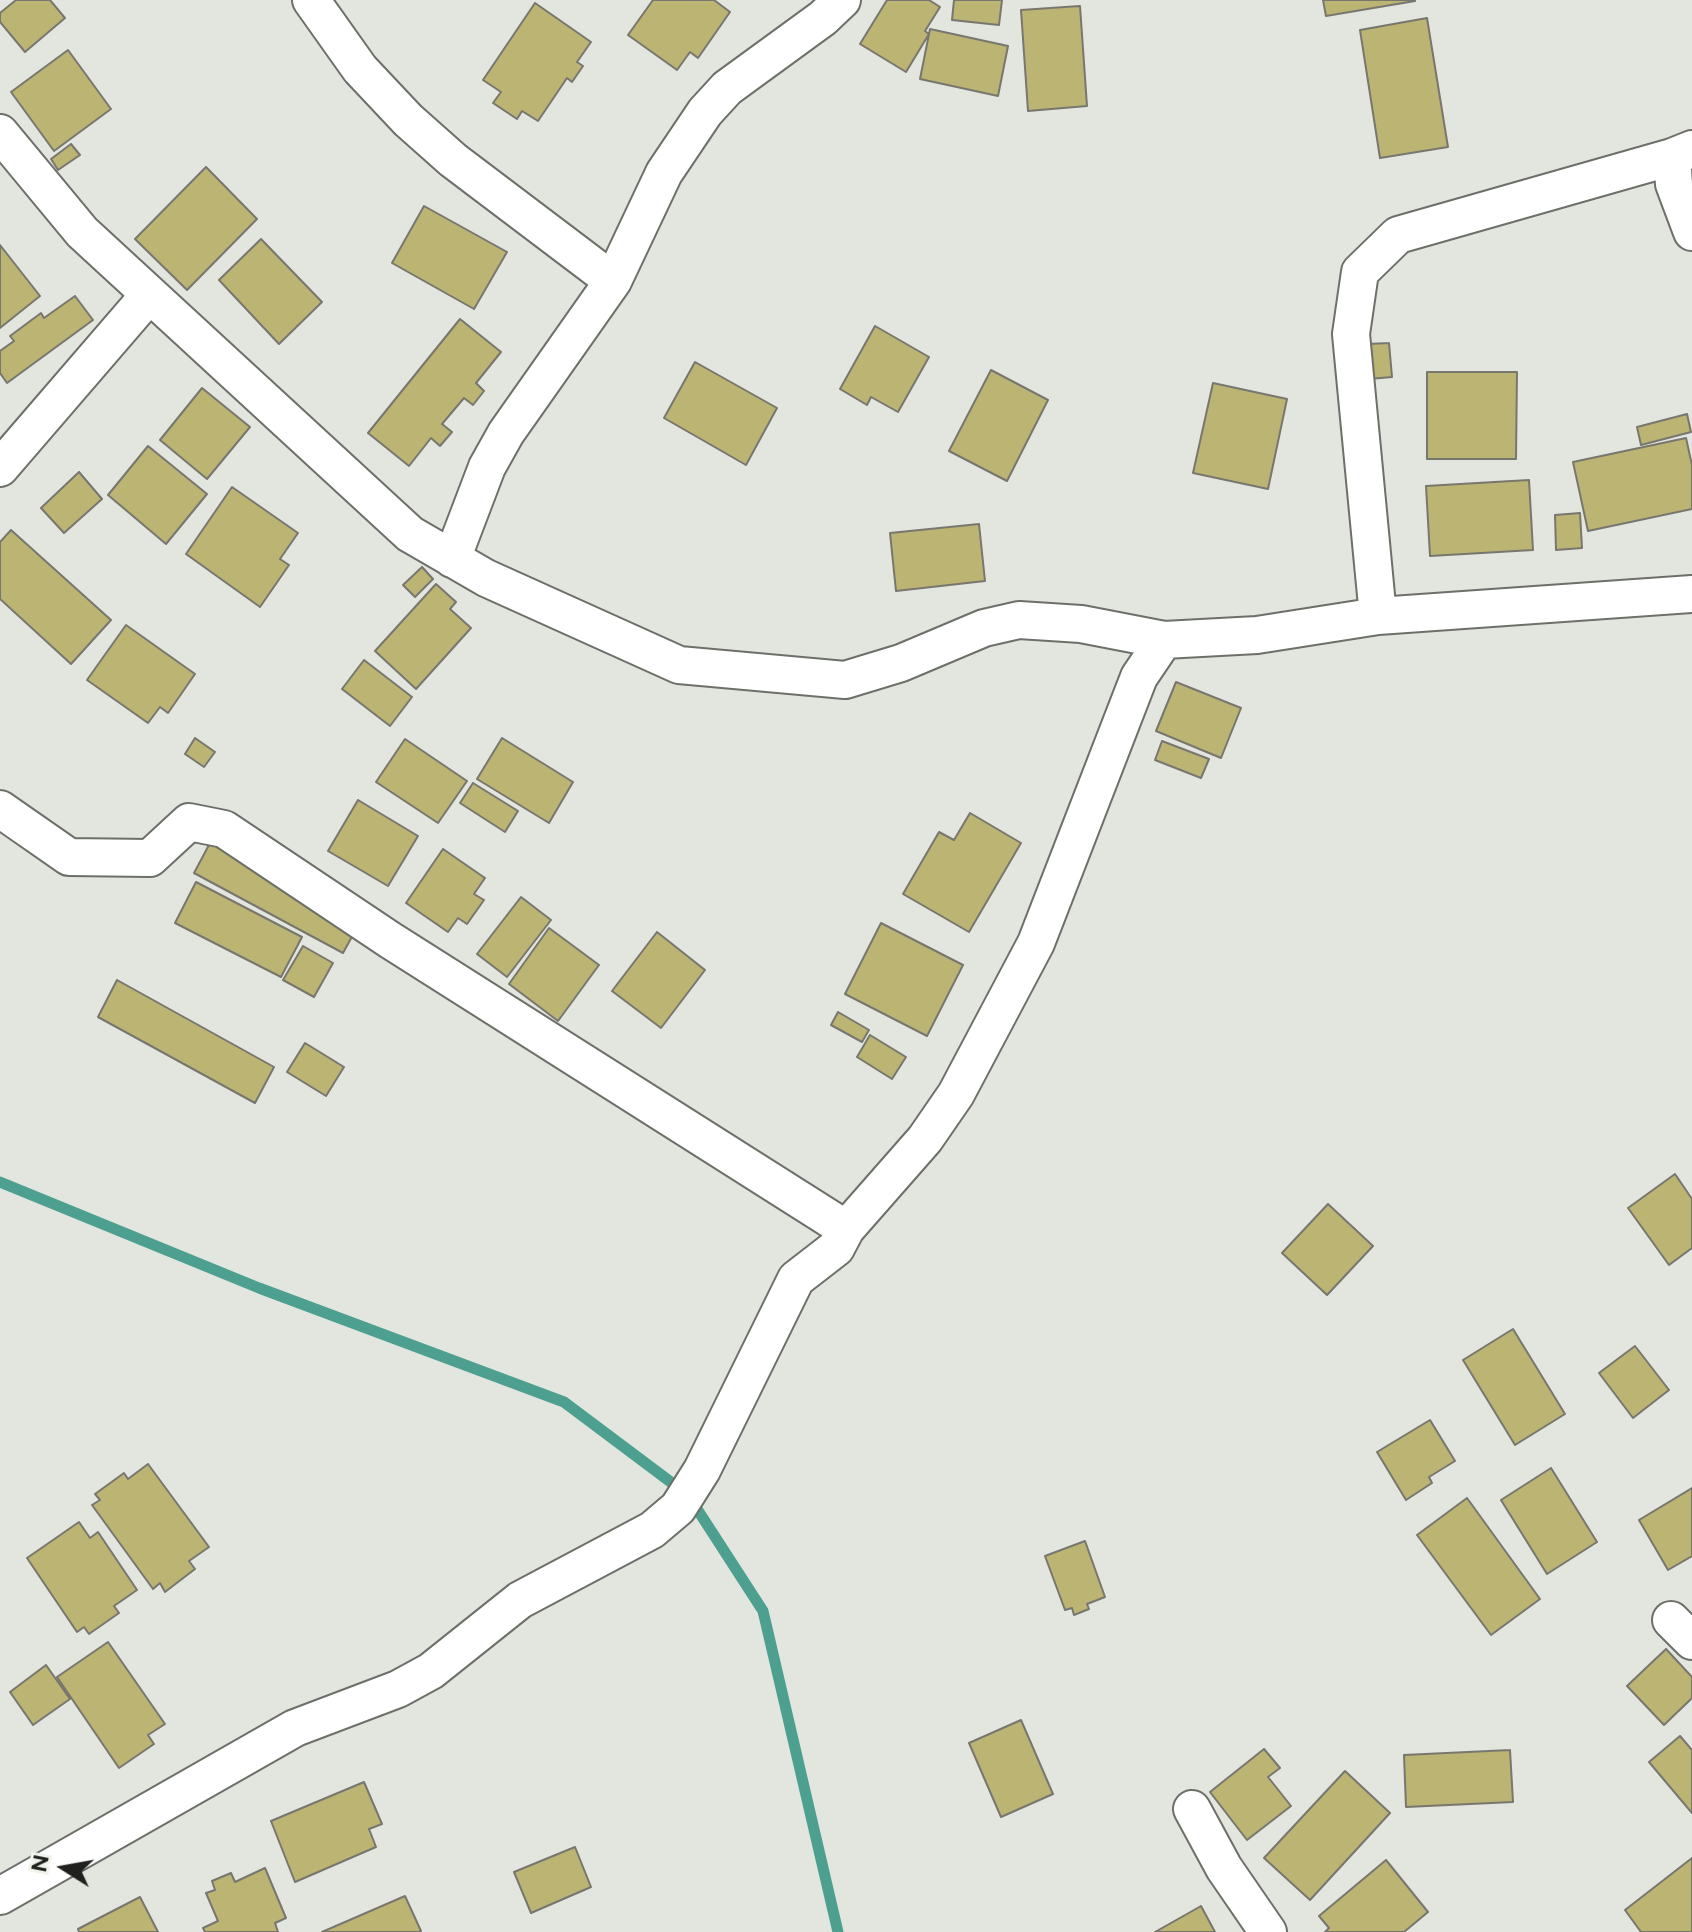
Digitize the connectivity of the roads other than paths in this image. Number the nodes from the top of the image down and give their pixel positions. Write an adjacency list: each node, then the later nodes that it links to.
1 (311, 0): 6 (street)
2 (842, 0): 6 (street)
3 (0, 133): 7 (street)
4 (1682, 153): 5 (street); 11 (street)
5 (1692, 232)
6 (613, 281): 9 (street)
7 (149, 295): 8 (street); 9 (street)
8 (0, 468)
9 (452, 559): 12 (street)
10 (1692, 594): 11 (street)
11 (1378, 616): 12 (street)
12 (1164, 640): 14 (street)
13 (0, 809): 14 (street)
14 (846, 1229): 16 (street)
15 (1192, 1809): 17 (street)
16 (0, 1896)
17 (1268, 1932)

